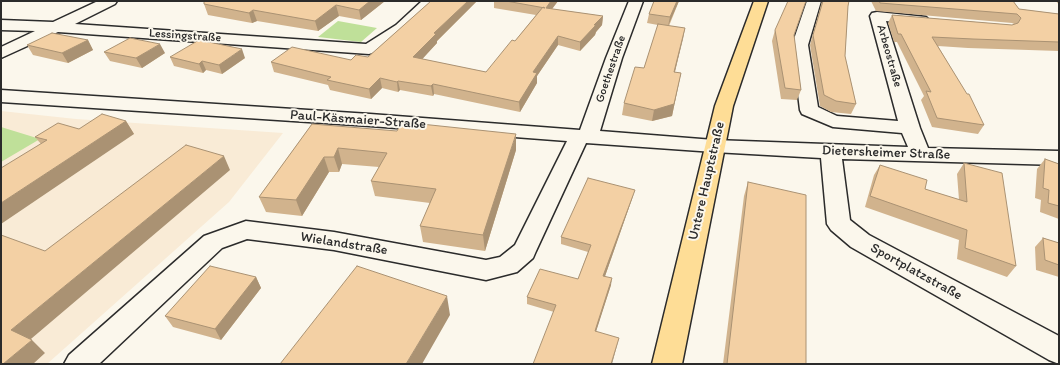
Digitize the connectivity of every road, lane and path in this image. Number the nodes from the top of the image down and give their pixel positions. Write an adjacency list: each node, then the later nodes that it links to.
1 (110, 1): 8 (street)
2 (431, 1): 8 (street, Lessingstraße)
3 (636, 1): 12 (street, Goethestraße)
4 (761, 1): 13 (main road, Untere Hauptstraße)
5 (814, 1): 11 (street)
6 (938, 22): 11 (street, Arbeostraße)
7 (1, 25): 8 (street, Lessingstraße)
8 (56, 27): 9 (street)
9 (1, 53)
10 (1, 96): 12 (street, Paul-Käsmaier-Straße)
11 (910, 128): 15 (street, Arbeostraße)
12 (584, 137): 13 (street, Paul-Käsmaier-Straße); 18 (street, Wielandstraße)
13 (714, 146): 14 (street, Dietersheimer Straße); 19 (main road, Untere Hauptstraße)
14 (830, 152): 15 (street, Dietersheimer Straße); 17 (street, Sportplatzstraße)
15 (921, 154): 16 (street, Dietersheimer Straße)
16 (1059, 158)
17 (1059, 351)
18 (79, 364)
19 (668, 364)

